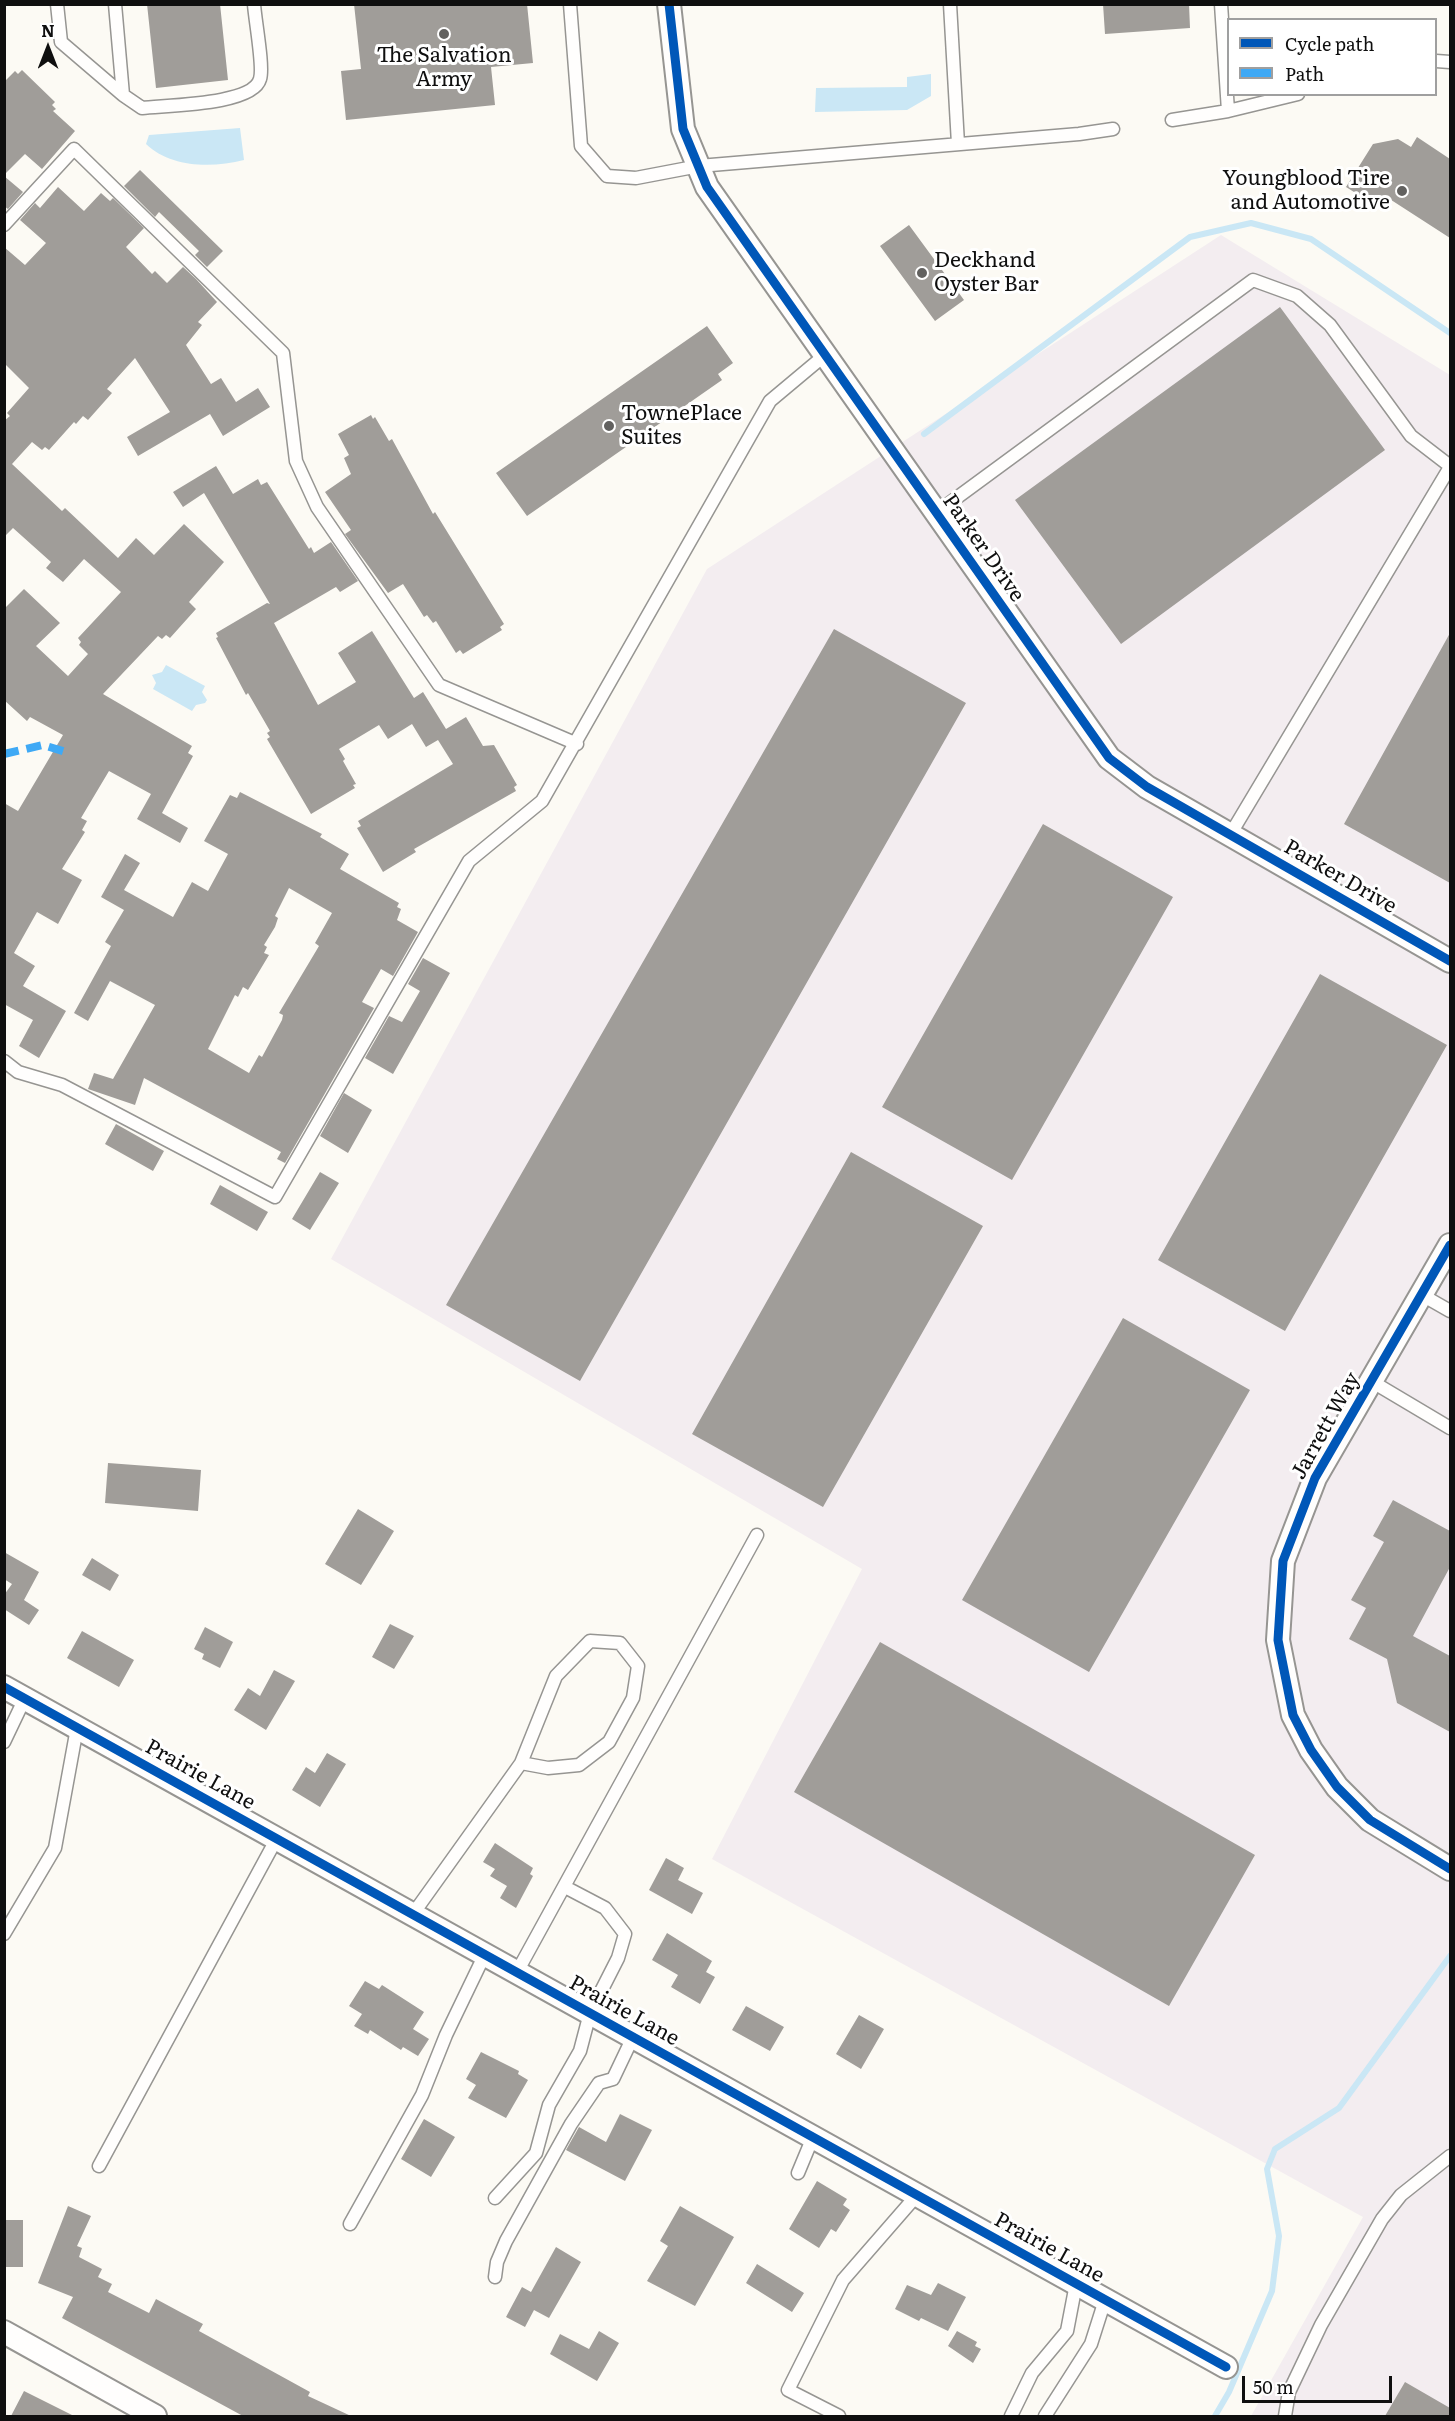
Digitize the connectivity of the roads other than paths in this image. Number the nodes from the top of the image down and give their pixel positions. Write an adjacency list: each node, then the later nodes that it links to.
1 (57, 4): 8 (lane)
2 (115, 4): 8 (lane)
3 (254, 4): 8 (lane)
4 (570, 4): 16 (lane)
5 (669, 4): 16 (street, Parker Drive)
6 (950, 4): 15 (lane)
7 (1221, 4): 9 (lane)
8 (123, 95)
9 (1227, 96)
10 (1227, 96): 12 (lane)
11 (1290, 96): 12 (lane)
12 (1228, 111): 13 (lane)
13 (1172, 120)
14 (1113, 129): 15 (lane)
15 (958, 144): 16 (lane)
16 (699, 166): 18 (street, Parker Drive)
17 (4, 225): 21 (lane)
18 (825, 355): 20 (street, Parker Drive); 21 (lane)
19 (1450, 466): 20 (lane); 22 (lane)
20 (936, 513): 22 (street, Parker Drive)
21 (577, 744): 24 (lane)
22 (1230, 835): 23 (street, Parker Drive)
23 (1450, 961)
24 (4, 1061)
25 (1450, 1245): 26 (street, Jarrett Way)
26 (1422, 1295): 27 (lane); 28 (street, Jarrett Way)
27 (1450, 1311)
28 (1371, 1381): 29 (lane); 37 (street, Jarrett Way)
29 (1450, 1428)
30 (757, 1535): 38 (lane)
31 (4, 1687): 32 (street, Prairie Lane)
32 (25, 1698): 33 (street, Prairie Lane); 34 (lane)
33 (77, 1728): 36 (street, Prairie Lane); 40 (lane)
34 (4, 1742)
35 (521, 1763): 35 (lane); 39 (lane)
36 (277, 1839): 39 (street, Prairie Lane); 47 (lane)
37 (1450, 1869)
38 (565, 1887): 42 (lane); 43 (lane)
39 (413, 1914): 41 (street, Prairie Lane)
40 (4, 1934)
41 (485, 1954): 42 (street, Prairie Lane); 51 (lane)
42 (517, 1972): 43 (street, Prairie Lane)
43 (590, 2013): 44 (street, Prairie Lane); 50 (lane)
44 (633, 2037): 45 (street, Prairie Lane); 52 (lane)
45 (813, 2137): 48 (lane); 49 (street, Prairie Lane)
46 (1450, 2156): 61 (lane)
47 (99, 2166)
48 (798, 2173)
49 (917, 2195): 53 (street, Prairie Lane); 58 (lane)
50 (495, 2198)
51 (350, 2224)
52 (495, 2277)
53 (1076, 2284): 54 (street, Prairie Lane); 59 (lane)
54 (1105, 2300): 56 (street, Prairie Lane); 60 (lane)
55 (4, 2332): 57 (street)
56 (1226, 2367)
57 (155, 2416)
58 (839, 2416)
59 (1011, 2416)
60 (1045, 2416)
61 (1285, 2416)

